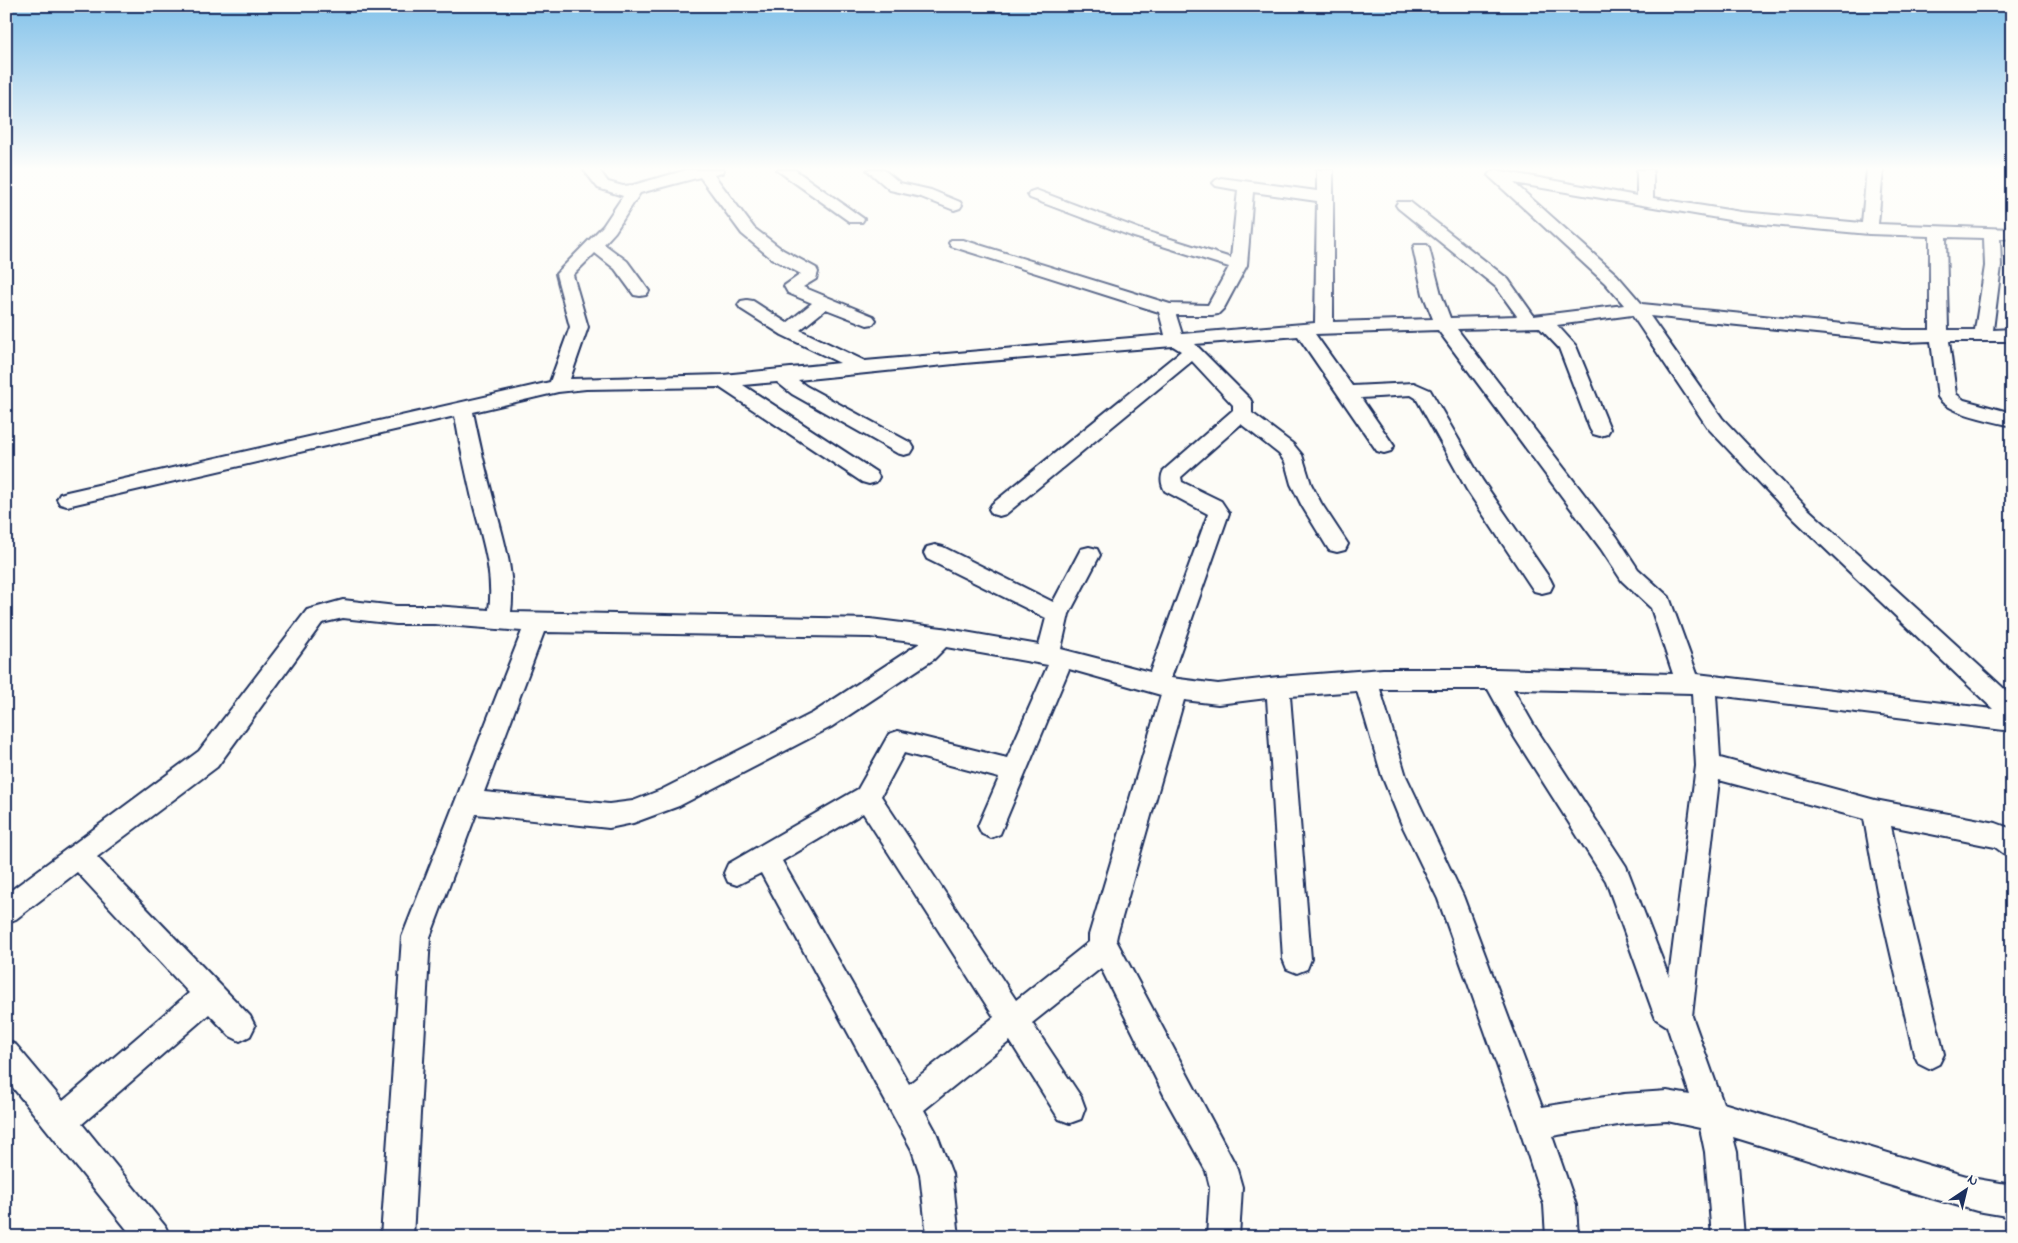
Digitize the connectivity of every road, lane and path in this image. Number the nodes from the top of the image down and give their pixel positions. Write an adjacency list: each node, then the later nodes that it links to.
1 (610, 228): 14 (street)
2 (747, 228): 18 (street)
3 (1120, 228): 16 (street)
4 (1242, 228): 16 (street)
5 (1325, 228): 25 (street)
6 (1433, 228): 23 (street)
7 (1552, 228): 20 (street)
8 (1858, 228): 9 (street)
9 (1869, 229): 10 (street)
10 (1938, 231): 11 (street); 30 (street)
11 (1992, 232): 12 (street); 28 (street)
12 (2012, 234)
13 (957, 243): 21 (street)
14 (595, 245): 17 (street); 35 (street)
15 (1421, 248): 24 (street)
16 (1239, 265): 21 (street)
17 (640, 291)
18 (824, 302): 22 (street); 27 (street)
19 (747, 305): 27 (street)
20 (1638, 309): 23 (street); 30 (street); 60 (street)
21 (1169, 310): 31 (street)
22 (867, 320)
23 (1536, 321): 24 (street); 40 (street)
24 (1444, 325): 25 (street); 57 (street)
25 (1324, 328): 26 (street)
26 (1303, 330): 31 (street); 36 (street)
27 (788, 331): 32 (street)
28 (1983, 335): 29 (street); 30 (street)
29 (2012, 335)
30 (1939, 336): 39 (street)
31 (1184, 345): 32 (street); 38 (street); 45 (street)
32 (863, 367): 33 (street)
33 (781, 375): 34 (street); 42 (street)
34 (723, 381): 35 (street); 43 (street)
35 (558, 386): 37 (street)
36 (1347, 393): 41 (street); 49 (street)
37 (463, 408): 44 (street); 51 (street)
38 (1241, 414): 46 (street); 58 (street)
39 (2012, 420)
40 (1600, 429)
41 (1384, 446)
42 (904, 448)
43 (869, 477)
44 (67, 499)
45 (999, 509)
46 (1337, 544)
47 (935, 553): 50 (street)
48 (1089, 555): 50 (street)
49 (1542, 585)
50 (1058, 614): 54 (street)
51 (499, 620): 52 (street); 69 (street)
52 (536, 623): 53 (street); 65 (street)
53 (942, 637): 54 (street); 65 (street)
54 (1055, 656): 58 (street); 63 (street)
55 (1495, 679): 56 (street); 57 (street); 76 (street)
56 (1366, 680): 59 (street); 85 (street)
57 (1696, 683): 61 (street); 62 (street)
58 (1166, 687): 59 (street); 73 (street)
59 (1278, 687): 74 (street)
60 (2012, 710)
61 (2012, 721)
62 (1708, 766): 66 (street); 76 (street)
63 (1014, 771): 64 (street); 67 (street)
64 (867, 797): 70 (street); 77 (street)
65 (468, 802): 88 (street)
66 (1874, 811): 68 (street); 79 (street)
67 (992, 826)
68 (2012, 845)
69 (79, 856): 72 (street); 75 (street)
70 (765, 856): 71 (street); 81 (street)
71 (737, 873)
72 (6, 910)
73 (1106, 947): 77 (street); 90 (street)
74 (1298, 958)
75 (210, 994): 78 (street); 84 (street)
76 (1678, 1016): 83 (street)
77 (1014, 1020): 81 (street); 82 (street)
78 (240, 1026)
79 (1929, 1054)
80 (6, 1055): 84 (street)
81 (905, 1106): 89 (street)
82 (1070, 1108)
83 (1712, 1115): 85 (street); 86 (street); 92 (street)
84 (61, 1122): 87 (street)
85 (1533, 1124): 91 (street)
86 (2012, 1201)
87 (154, 1237)
88 (397, 1237)
89 (943, 1237)
90 (1223, 1237)
91 (1562, 1237)
92 (1728, 1237)

